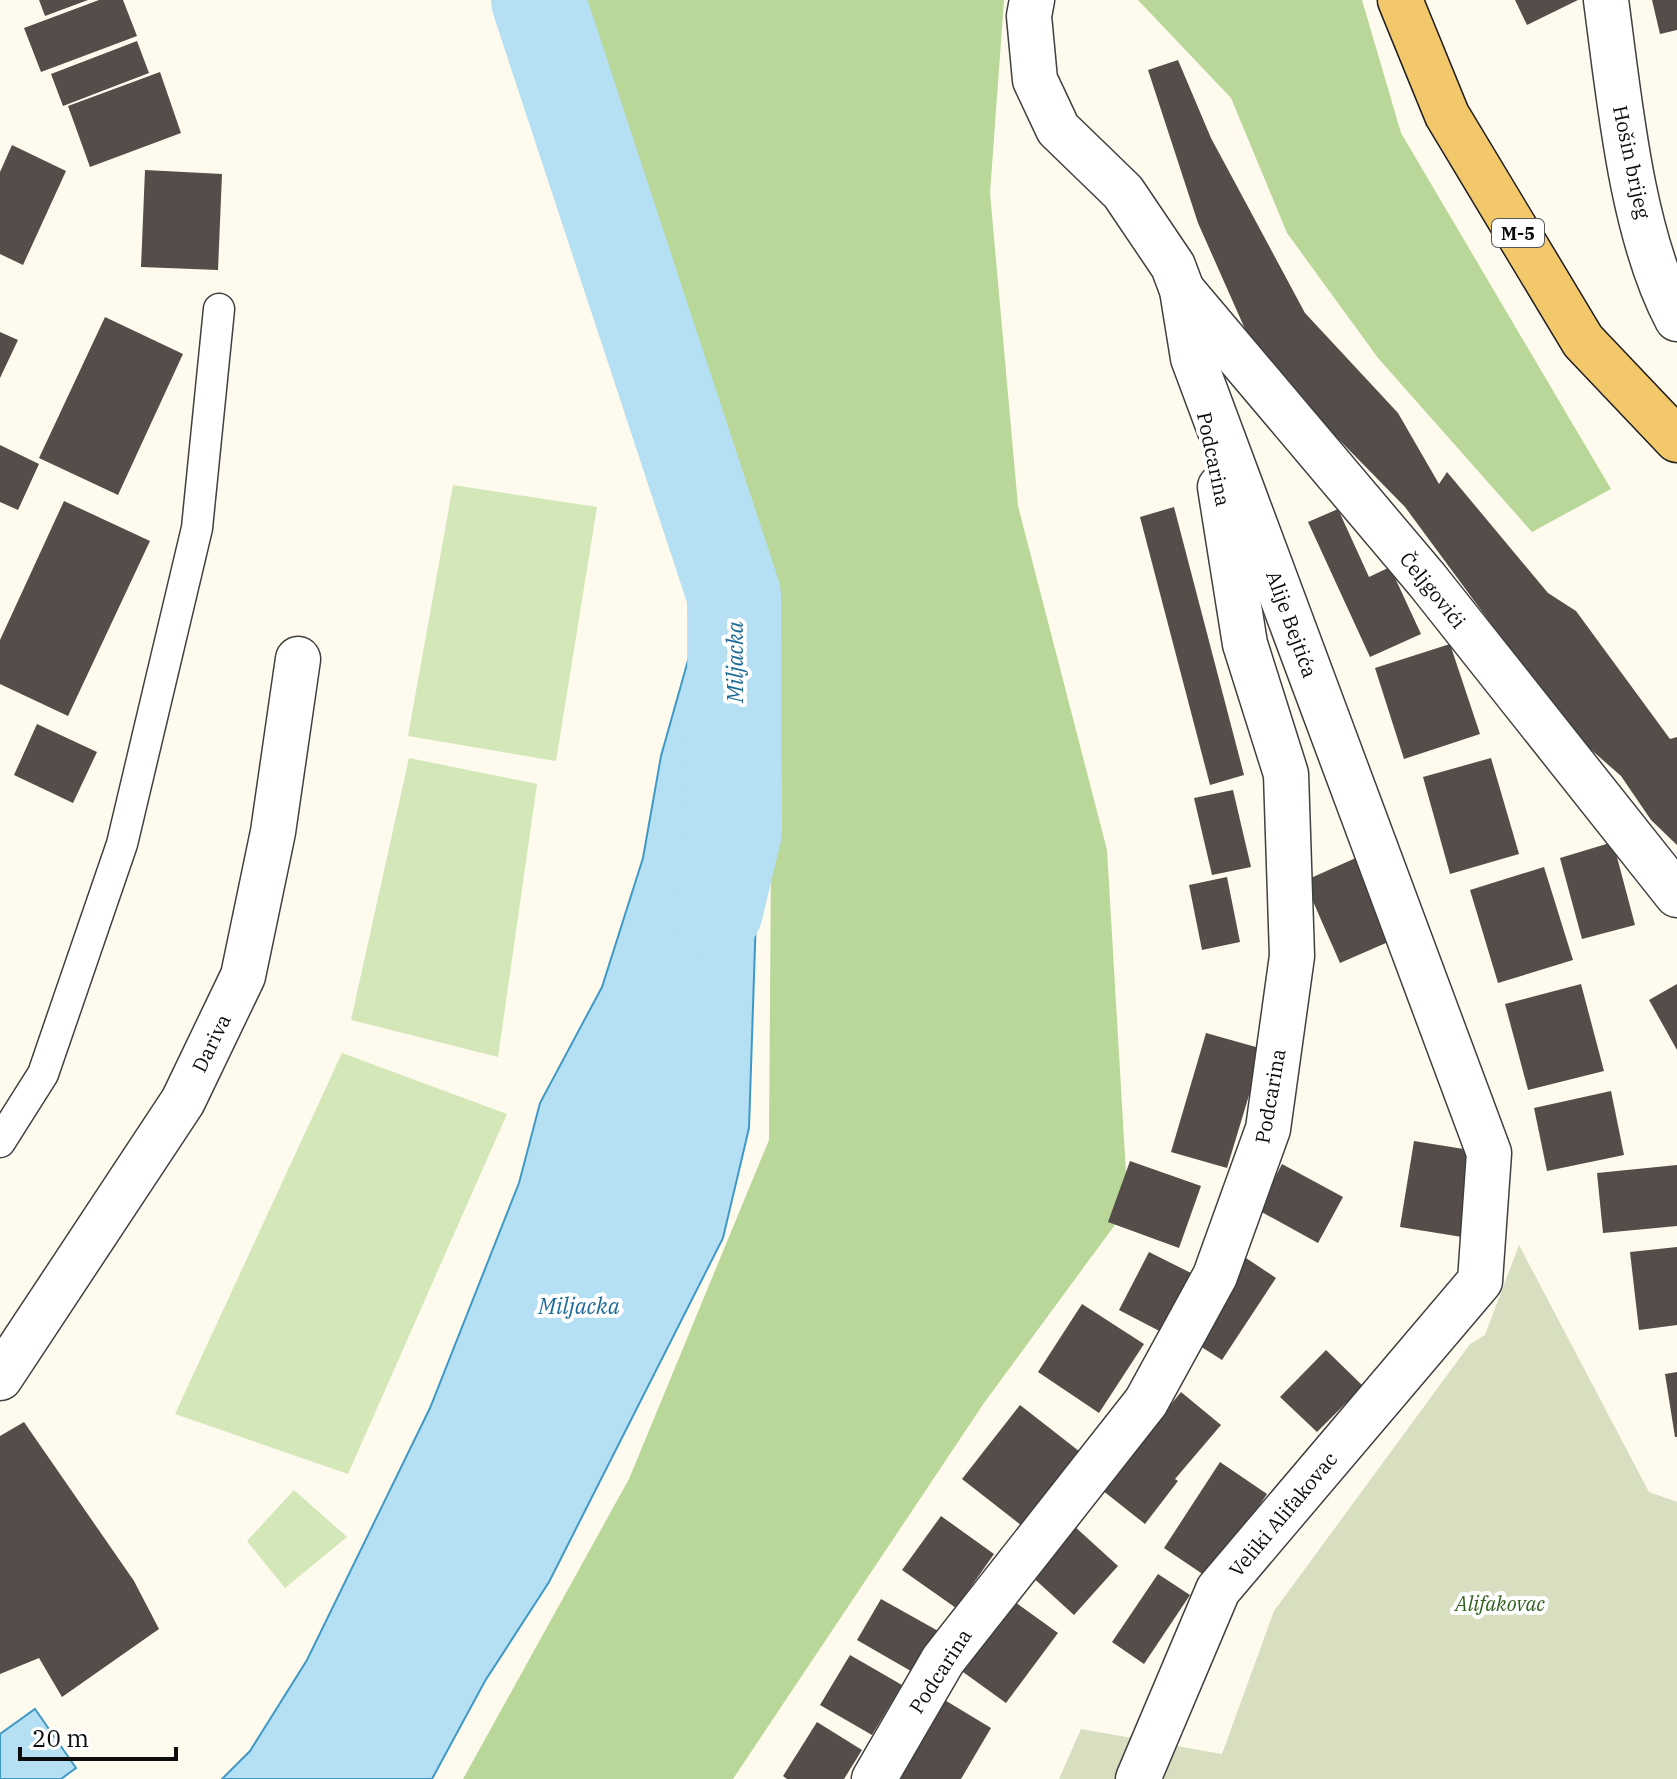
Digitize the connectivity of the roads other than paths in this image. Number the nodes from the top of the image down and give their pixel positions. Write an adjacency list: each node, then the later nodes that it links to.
1 (1032, 0): 4 (street, Alije Bejtića)
2 (1400, 0): 8 (main road, M-5)
3 (1606, 0): 6 (street, Hošin brijeg)
4 (1182, 290): 7 (street, Alije Bejtića); 10 (street, Čeljgovići)
5 (219, 309): 11 (lane)
6 (1677, 319)
7 (1193, 358): 12 (street, Alije Bejtića); 14 (street, Podcarina)
8 (1677, 440)
9 (298, 659): 13 (street, Dariva)
10 (1677, 895)
11 (0, 1142)
12 (1480, 1281): 15 (street, Veliki Alifakovac)
13 (0, 1378)
14 (874, 1779)
15 (1138, 1779)

